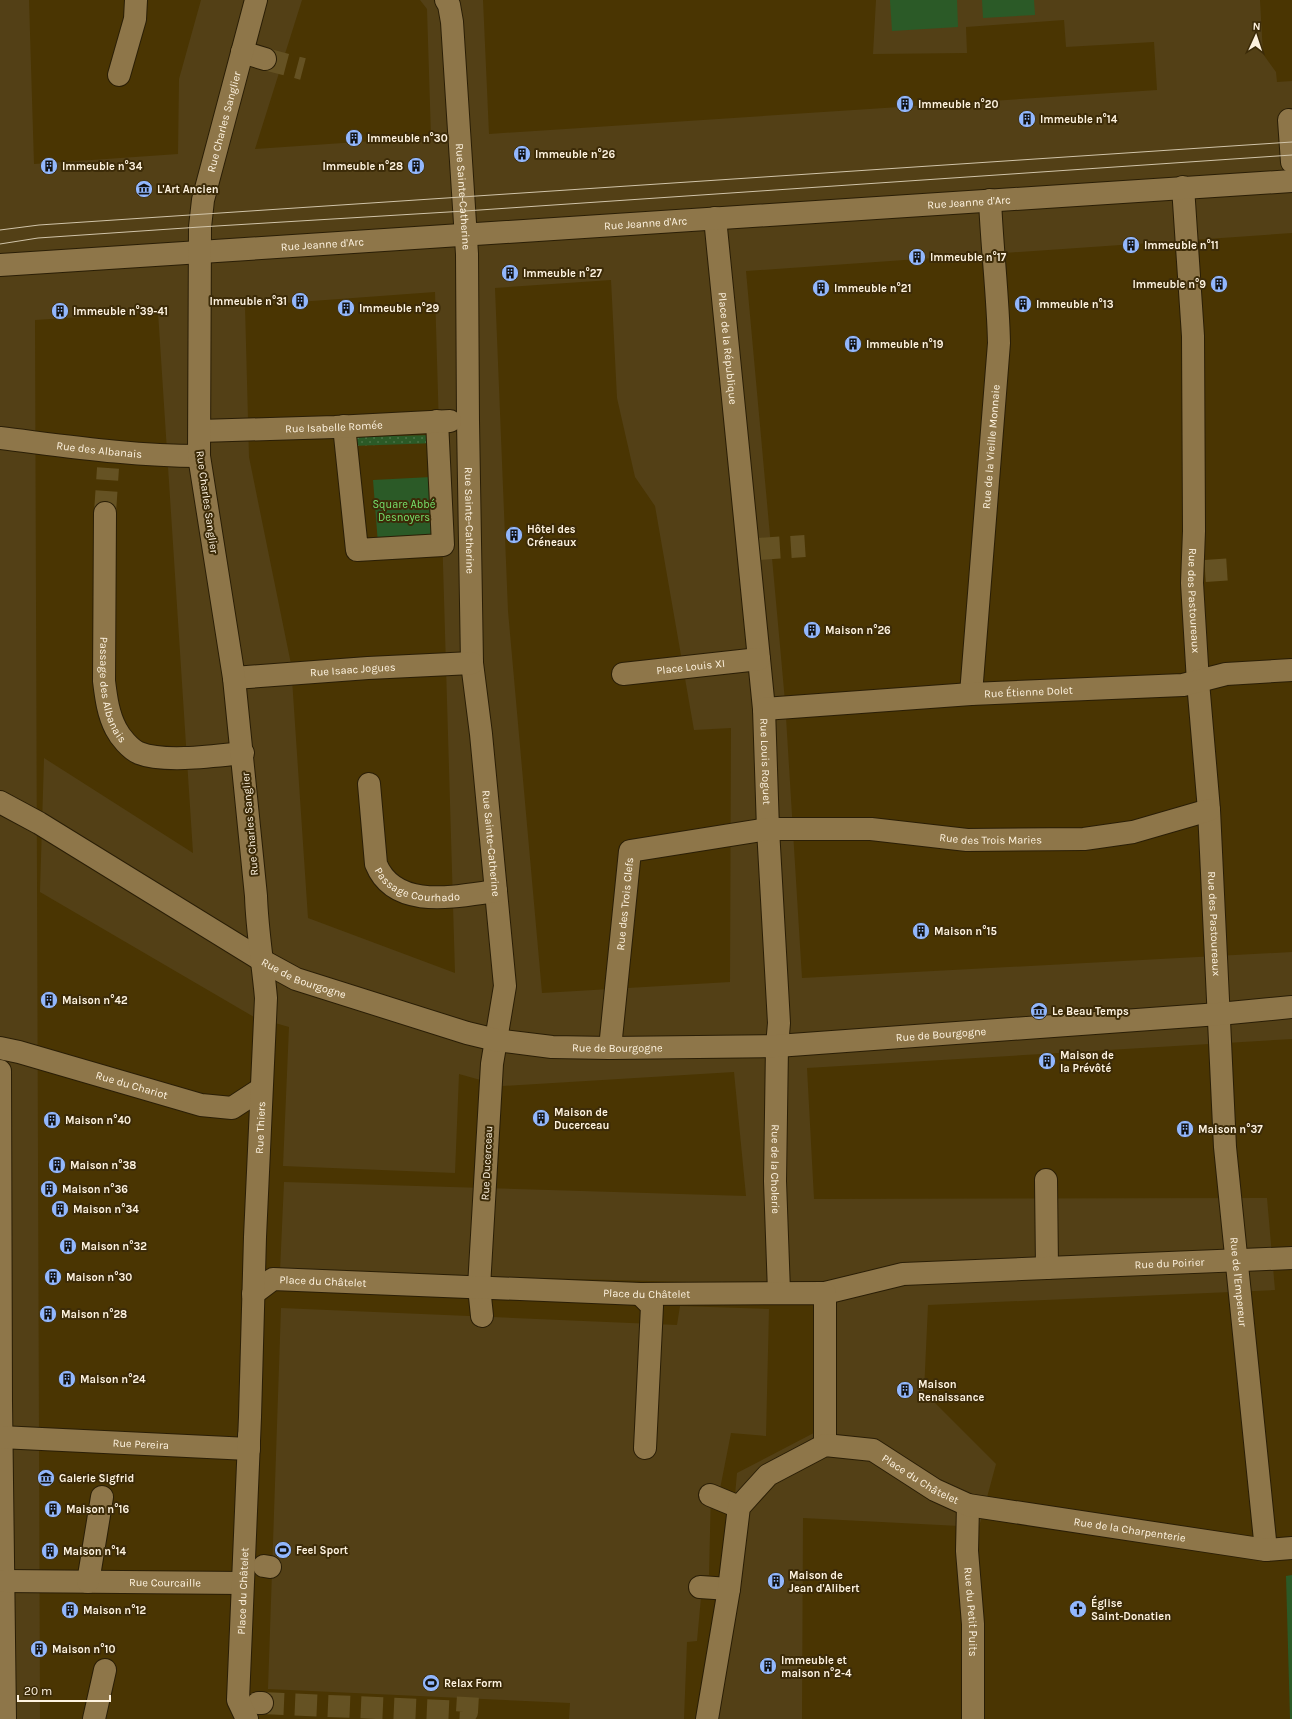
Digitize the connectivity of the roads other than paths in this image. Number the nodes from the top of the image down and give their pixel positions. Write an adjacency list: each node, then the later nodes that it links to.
1 (136, 0): 6 (street)
2 (256, 0): 4 (street, Rue Charles Sanglier)
3 (450, 2): 13 (street, Rue Sainte-Catherine)
4 (242, 52): 5 (street); 14 (street, Rue Charles Sanglier)
5 (265, 59)
6 (119, 75)
7 (1289, 120): 8 (street)
8 (1292, 162)
9 (1292, 180): 10 (street, Rue Jeanne d'Arc)
10 (1183, 187): 11 (street, Rue Jeanne d'Arc); 29 (street, Rue des Pastoureaux)
11 (990, 200): 12 (street, Rue Jeanne d'Arc); 30 (street, Rue de la Vieille Monnaie)
12 (715, 218): 13 (street, Rue Jeanne d'Arc); 22 (street, Place de la République)
13 (467, 234): 14 (street, Rue Jeanne d'Arc); 16 (street, Rue Sainte-Catherine)
14 (200, 251): 15 (street, Rue Jeanne d'Arc); 19 (street, Rue Charles Sanglier)
15 (0, 265)
16 (468, 421): 17 (street, Rue Isabelle Romée); 25 (street, Rue Sainte-Catherine)
17 (437, 422): 18 (street, Rue Isabelle Romée); 18 (street)
18 (344, 426): 19 (street, Rue Isabelle Romée)
19 (200, 430): 21 (street, Rue Charles Sanglier)
20 (0, 438): 21 (street, Rue des Albanais)
21 (199, 456): 28 (street, Rue Charles Sanglier)
22 (741, 478): 24 (street, Rue Louis Roguet)
23 (105, 513): 32 (street, Passage des Albanais)
24 (759, 659): 27 (street, Place Louis XI); 31 (street, Rue Louis Roguet)
25 (472, 663): 28 (street, Rue Isaac Jogues); 37 (street, Rue Sainte-Catherine)
26 (1292, 670): 29 (street, Rue Étienne Dolet)
27 (623, 674)
28 (234, 678): 32 (street, Rue Charles Sanglier)
29 (1198, 682): 30 (street, Rue Étienne Dolet); 35 (street, Rue des Pastoureaux)
30 (972, 694): 31 (street, Rue Étienne Dolet)
31 (764, 709): 36 (street, Rue Louis Roguet)
32 (243, 753): 38 (street, Rue Charles Sanglier)
33 (369, 784): 37 (street, Passage Courhado)
34 (0, 802): 38 (street, Rue de Bourgogne)
35 (1209, 810): 36 (street, Rue des Trois Maries); 40 (street, Rue des Pastoureaux)
36 (768, 829): 42 (street, Rue Louis Roguet); 44 (street, Rue des Trois Clefs)
37 (496, 890): 41 (street, Rue Sainte-Catherine)
38 (263, 961): 41 (street, Rue de Bourgogne); 46 (street, Rue Thiers)
39 (1292, 1007): 40 (street, Rue de Bourgogne)
40 (1219, 1014): 42 (street, Rue de Bourgogne); 49 (street, Rue de l'Empereur)
41 (496, 1040): 44 (street, Rue de Bourgogne); 52 (street, Rue Ducerceau)
42 (777, 1046): 44 (street, Rue de Bourgogne); 53 (street, Rue de la Cholerie)
43 (0, 1048): 46 (street, Rue du Chariot)
44 (610, 1048)
45 (0, 1071): 58 (street)
46 (261, 1089): 55 (street, Rue Thiers)
47 (1046, 1180): 50 (street)
48 (1292, 1258): 49 (street, Rue du Poirier)
49 (1238, 1262): 50 (street, Rue du Poirier); 67 (street, Rue de l'Empereur)
50 (1047, 1268): 51 (street, Rue du Poirier)
51 (903, 1274): 54 (street, Place du Châtelet)
52 (479, 1287): 55 (street, Place du Châtelet); 56 (street, Place du Châtelet); 57 (street, Rue Ducerceau)
53 (779, 1292): 54 (street, Place du Châtelet); 56 (street, Place du Châtelet)
54 (825, 1292): 59 (street)
55 (254, 1294): 61 (street)
56 (640, 1294): 60 (street)
57 (482, 1316)
58 (1, 1437): 61 (street, Rue Pereira); 68 (street)
59 (825, 1446): 64 (street, Place du Châtelet); 65 (street)
60 (645, 1448)
61 (249, 1449): 70 (street, Place du Châtelet)
62 (710, 1495): 65 (street)
63 (102, 1497): 69 (street)
64 (968, 1506): 67 (street, Rue de la Charpenterie); 78 (street, Rue du Petit Puits)
65 (739, 1507): 72 (street)
66 (1292, 1548): 67 (street, Rue de la Charpenterie)
67 (1266, 1550)
68 (4, 1581): 69 (street, Rue Courcaille); 75 (street)
69 (88, 1582): 70 (street, Rue Courcaille)
70 (242, 1583): 74 (street, Place du Châtelet)
71 (700, 1587): 72 (street)
72 (729, 1589): 77 (street)
73 (105, 1670): 76 (street)
74 (255, 1709)
75 (5, 1719)
76 (94, 1719)
77 (707, 1719)
78 (973, 1719)

